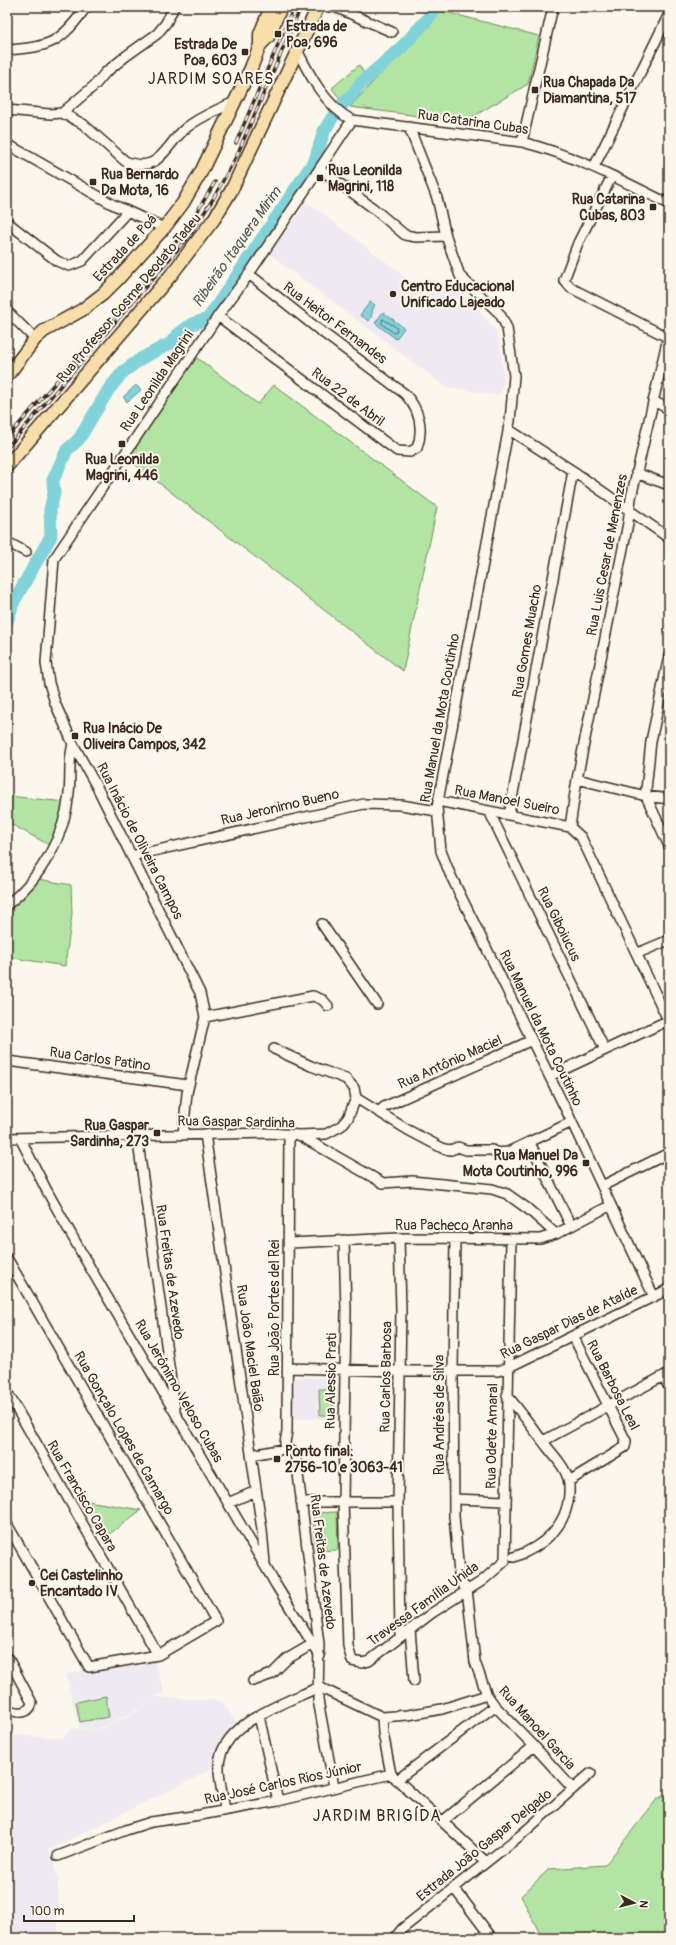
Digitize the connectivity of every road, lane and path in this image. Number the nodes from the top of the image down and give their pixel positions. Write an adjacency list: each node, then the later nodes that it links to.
1 (86, 7): 11 (street)
2 (174, 7): 15 (street)
3 (271, 7): 10 (main road, Estrada de Poá)
4 (281, 7): 10 (main road, Estrada de Poá)
5 (318, 7): 12 (main road, Rua Professor Cosme Deodato Tadeu)
6 (335, 7): 9 (street)
7 (553, 7): 18 (street)
8 (669, 14): 20 (street)
9 (392, 32)
10 (260, 45): 13 (main road, Estrada de Poá)
11 (7, 50)
12 (297, 50): 16 (street); 38 (main road, Rua Professor Cosme Deodato Tadeu)
13 (235, 102): 15 (street); 26 (main road, Estrada de Poá)
14 (7, 110): 15 (street)
15 (62, 113)
16 (348, 118): 17 (street, Rua Catarina Cubas); 21 (street, Rua Leonilda Magrini)
17 (409, 127): 18 (street, Rua Catarina Cubas); 27 (street, Rua Manuel da Mota Coutinho)
18 (522, 142): 20 (street, Rua Catarina Cubas)
19 (7, 144): 24 (street)
20 (594, 167): 22 (street, Rua Catarina Cubas)
21 (320, 169): 27 (street); 28 (street, Rua Leonilda Magrini)
22 (612, 176): 23 (street, Rua Catarina Cubas); 31 (street)
23 (669, 204)
24 (127, 212): 25 (street); 26 (street)
25 (7, 222)
26 (164, 228): 32 (main road, Estrada de Poá)
27 (446, 236): 37 (street, Rua Manuel da Mota Coutinho)
28 (249, 274): 30 (street, Rua Leonilda Magrini); 34 (street, Rua Heitor Fernandes)
29 (7, 311): 32 (street)
30 (218, 316): 34 (street, Rua 22 de Abril); 46 (street, Rua Leonilda Magrini)
31 (668, 337): 35 (street, Rua Luis Cesar de Menenzes)
32 (35, 339): 33 (main road, Estrada de Poá)
33 (7, 376)
34 (405, 394)
35 (653, 401): 36 (street); 40 (street, Rua Luis Cesar de Menenzes)
36 (669, 409)
37 (508, 429): 39 (street); 52 (street, Rua Manuel da Mota Coutinho)
38 (7, 466)
39 (573, 471): 42 (street); 55 (street, Rua Gomes Muacho)
40 (636, 473): 41 (street); 42 (street, Rua Luis Cesar de Menenzes)
41 (669, 485)
42 (629, 510): 43 (street); 49 (street, Rua Luis Cesar de Menenzes)
43 (669, 538)
44 (7, 542): 45 (street)
45 (26, 552)
46 (54, 559): 48 (street, Rua Inácio de Oliveira Campos)
47 (669, 656): 50 (street)
48 (73, 744): 58 (street, Rua Inácio de Oliveira Campos); 59 (street)
49 (577, 779): 50 (street); 56 (street, Rua Luis Cesar de Menenzes)
50 (646, 796): 51 (street); 57 (street)
51 (669, 799)
52 (438, 801): 53 (street, Rua Manuel da Mota Coutinho); 54 (street, Rua Manoel Sueiro)
53 (437, 811): 58 (street, Rua Jeronimo Bueno); 67 (street, Rua Manuel da Mota Coutinho)
54 (489, 811): 55 (street, Rua Manoel Sueiro); 69 (street, Rua Giboiucus)
55 (509, 815): 56 (street, Rua Manoel Sueiro)
56 (570, 827): 62 (street)
57 (669, 846)
58 (131, 856): 65 (street, Rua Inácio de Oliveira Campos)
59 (7, 905)
60 (322, 924): 63 (street)
61 (669, 940): 62 (street)
62 (638, 953): 66 (street)
63 (377, 1004)
64 (328, 1006): 65 (street)
65 (204, 1017): 72 (street, Rua Inácio de Oliveira Campos)
66 (669, 1020): 69 (street)
67 (532, 1040): 71 (street, Rua Manuel da Mota Coutinho); 74 (street, Rua Antônio Maciel)
68 (274, 1049): 73 (street)
69 (605, 1050): 71 (street)
70 (7, 1061): 72 (street, Rua Carlos Patino)
71 (550, 1076): 75 (street, Rua Manuel da Mota Coutinho)
72 (188, 1085): 79 (street, Rua Inácio de Oliveira Campos)
73 (356, 1098): 74 (street); 80 (street)
74 (380, 1111): 83 (street)
75 (572, 1122): 83 (street); 85 (street, Rua Manuel da Mota Coutinho)
76 (205, 1134): 77 (street, Rua Gaspar Sardinha); 79 (street, Rua Gaspar Sardinha); 111 (street, Rua João Maciel Baião)
77 (289, 1134): 80 (street, Rua Gaspar Sardinha); 93 (street, Rua João Portes del Rei)
78 (137, 1135): 79 (street, Rua Gaspar Sardinha); 82 (street, Rua Gaspar Sardinha); 108 (street, Rua Freitas de Azevedo)
79 (183, 1135)
80 (299, 1135): 88 (street, Rua Gaspar Sardinha)
81 (7, 1138): 82 (street, Rua Gaspar Sardinha)
82 (20, 1138): 108 (street, Rua Jerônimo Veloso Cubas)
83 (530, 1143): 87 (street)
84 (669, 1153): 85 (street)
85 (602, 1186): 86 (street, Rua Manuel da Mota Coutinho)
86 (611, 1205): 87 (street, Rua Pacheco Aranha); 96 (street, Rua Manuel da Mota Coutinho)
87 (571, 1226): 88 (street, Rua Pacheco Aranha)
88 (556, 1234): 91 (street, Rua Pacheco Aranha)
89 (399, 1238): 90 (street, Rua Pacheco Aranha); 92 (street, Rua Pacheco Aranha); 101 (street, Rua Carlos Barbosa)
90 (455, 1239): 91 (street, Rua Pacheco Aranha); 102 (street, Rua Andréas de Silva)
91 (511, 1239): 99 (street, Rua Odete Amaral)
92 (344, 1240): 93 (street, Rua Pacheco Aranha); 100 (street, Rua Alessio Prati)
93 (288, 1243): 98 (street, Rua João Portes del Rei)
94 (7, 1258): 128 (street, Rua Gonçalo Lopes de Camargo)
95 (669, 1289): 96 (street, Rua Gaspar Dias de Ataíde)
96 (654, 1296): 97 (street, Rua Gaspar Dias de Ataíde)
97 (573, 1336): 99 (street, Rua Gaspar Dias de Ataíde); 107 (street, Rua Barbosa Leal)
98 (288, 1368): 100 (street, Rua Gaspar Dias de Ataíde); 110 (street, Rua João Portes del Rei)
99 (507, 1368): 102 (street, Rua Gaspar Dias de Ataíde); 106 (street, Rua Odete Amaral)
100 (345, 1370): 101 (street, Rua Gaspar Dias de Ataíde); 115 (street, Rua Alessio Prati)
101 (400, 1371): 102 (street, Rua Gaspar Dias de Ataíde); 118 (street, Rua Carlos Barbosa)
102 (453, 1371): 114 (street, Rua Andréas de Silva)
103 (666, 1375): 104 (street); 107 (street)
104 (669, 1387)
105 (7, 1392): 128 (street, Rua Francisco Capara)
106 (507, 1394): 109 (street); 116 (street, Rua Odete Amaral)
107 (609, 1405): 109 (street); 112 (street, Rua Barbosa Leal)
108 (175, 1412): 119 (street, Rua Jerônimo Veloso Cubas)
109 (543, 1441): 112 (street)
110 (284, 1448): 111 (street); 117 (street, Rua Freitas de Azevedo)
111 (251, 1455): 113 (street, Rua João Maciel Baião)
112 (569, 1481): 121 (street)
113 (256, 1492): 119 (street); 123 (street, Rua João Maciel Baião)
114 (454, 1499): 116 (street); 124 (street, Rua Andréas de Silva)
115 (344, 1501): 117 (street); 118 (street); 131 (street, Rua Alessio Prati)
116 (505, 1501): 122 (street, Rua Odete Amaral)
117 (301, 1502): 130 (street, Rua Freitas de Azevedo)
118 (398, 1502): 126 (street, Rua Carlos Barbosa)
119 (228, 1503): 123 (street, Rua Jerônimo Veloso Cubas)
120 (7, 1524): 128 (street)
121 (514, 1558)
122 (505, 1561): 124 (street, Travessa Família Unida)
123 (265, 1566): 127 (street, Rua Jerônimo Veloso Cubas)
124 (467, 1589): 125 (street, Travessa Família Unida); 135 (street, Rua Manoel Garcia)
125 (410, 1629): 126 (street, Travessa Família Unida); 133 (street)
126 (400, 1637): 131 (street, Travessa Família Unida)
127 (311, 1645): 130 (street, Rua Jerônimo Veloso Cubas); 132 (street)
128 (158, 1655)
129 (7, 1656): 137 (street)
130 (320, 1656): 134 (street, Rua Freitas de Azevedo)
131 (355, 1663)
132 (253, 1681)
133 (414, 1682)
134 (319, 1687): 138 (street); 139 (street); 143 (street, Rua Freitas de Azevedo)
135 (487, 1695): 136 (street, Rua Manoel Garcia); 139 (street)
136 (495, 1706): 140 (street, Rua Manoel Garcia); 142 (street)
137 (7, 1710)
138 (259, 1716): 145 (street); 146 (street)
139 (382, 1717): 142 (street)
140 (534, 1746): 144 (street, Rua Manoel Garcia); 147 (street)
141 (591, 1773): 144 (street, Estrada João Gaspar Delgado)
142 (394, 1777): 143 (street, Rua José Carlos Rios Júnior); 147 (street)
143 (334, 1787): 145 (street, Rua José Carlos Rios Júnior)
144 (573, 1789): 149 (street, Estrada João Gaspar Delgado)
145 (278, 1801): 146 (street, Rua José Carlos Rios Júnior)
146 (225, 1810): 148 (street, Rua José Carlos Rios Júnior)
147 (443, 1821): 149 (street)
148 (58, 1856)
149 (486, 1862): 150 (street, Estrada João Gaspar Delgado)
150 (454, 1888): 151 (street, Estrada João Gaspar Delgado); 152 (street)
151 (395, 1938)
152 (492, 1938)

